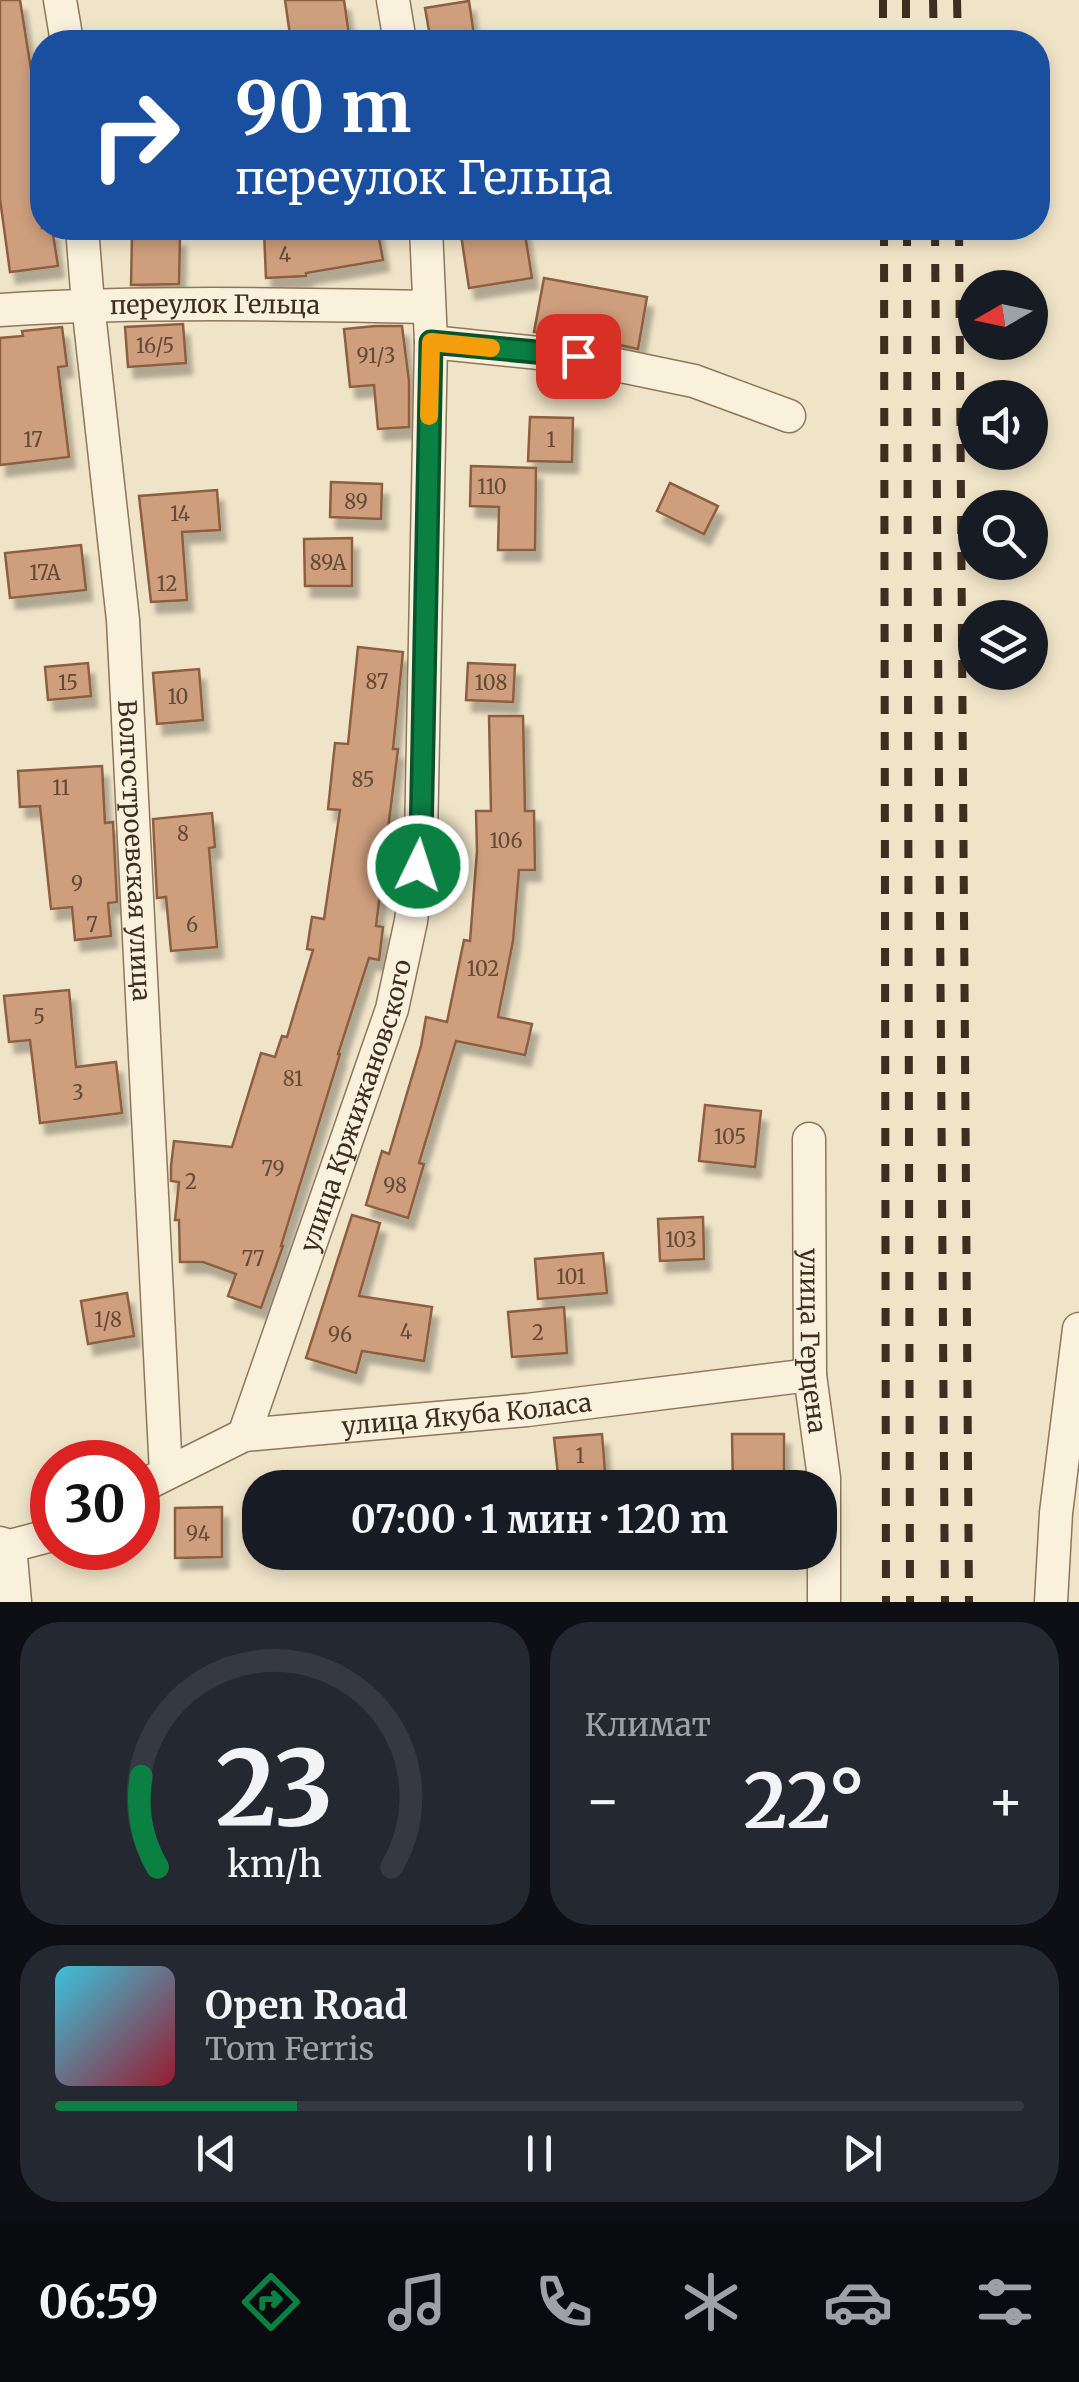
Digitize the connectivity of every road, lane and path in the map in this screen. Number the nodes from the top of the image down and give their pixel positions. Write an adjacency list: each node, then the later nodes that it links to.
1 (60, 0): 3 (street)
2 (393, 0): 4 (street)
3 (65, 30)
4 (398, 30)
5 (83, 240): 7 (street, Волгостроевская улица)
6 (426, 240): 8 (street, улица Кржижановского)
7 (88, 304): 8 (street, переулок Гельца); 9 (street, переулок Гельца); 16 (street, Волгостроевская улица)
8 (428, 307): 10 (street, улица Кржижановского)
9 (0, 310)
10 (431, 342): 11 (street); 15 (street, улица Кржижановского)
11 (788, 416)
12 (809, 1139): 14 (street, улица Герцена)
13 (1079, 1329): 22 (street)
14 (810, 1375): 15 (street, улица Якуба Коласа); 21 (street, улица Герцена)
15 (244, 1436): 17 (street, улица Якуба Коласа)
16 (151, 1440)
17 (160, 1476)
18 (30, 1539): 19 (street)
19 (5, 1544): 20 (street)
20 (15, 1602)
21 (824, 1602)
22 (1051, 1602)

